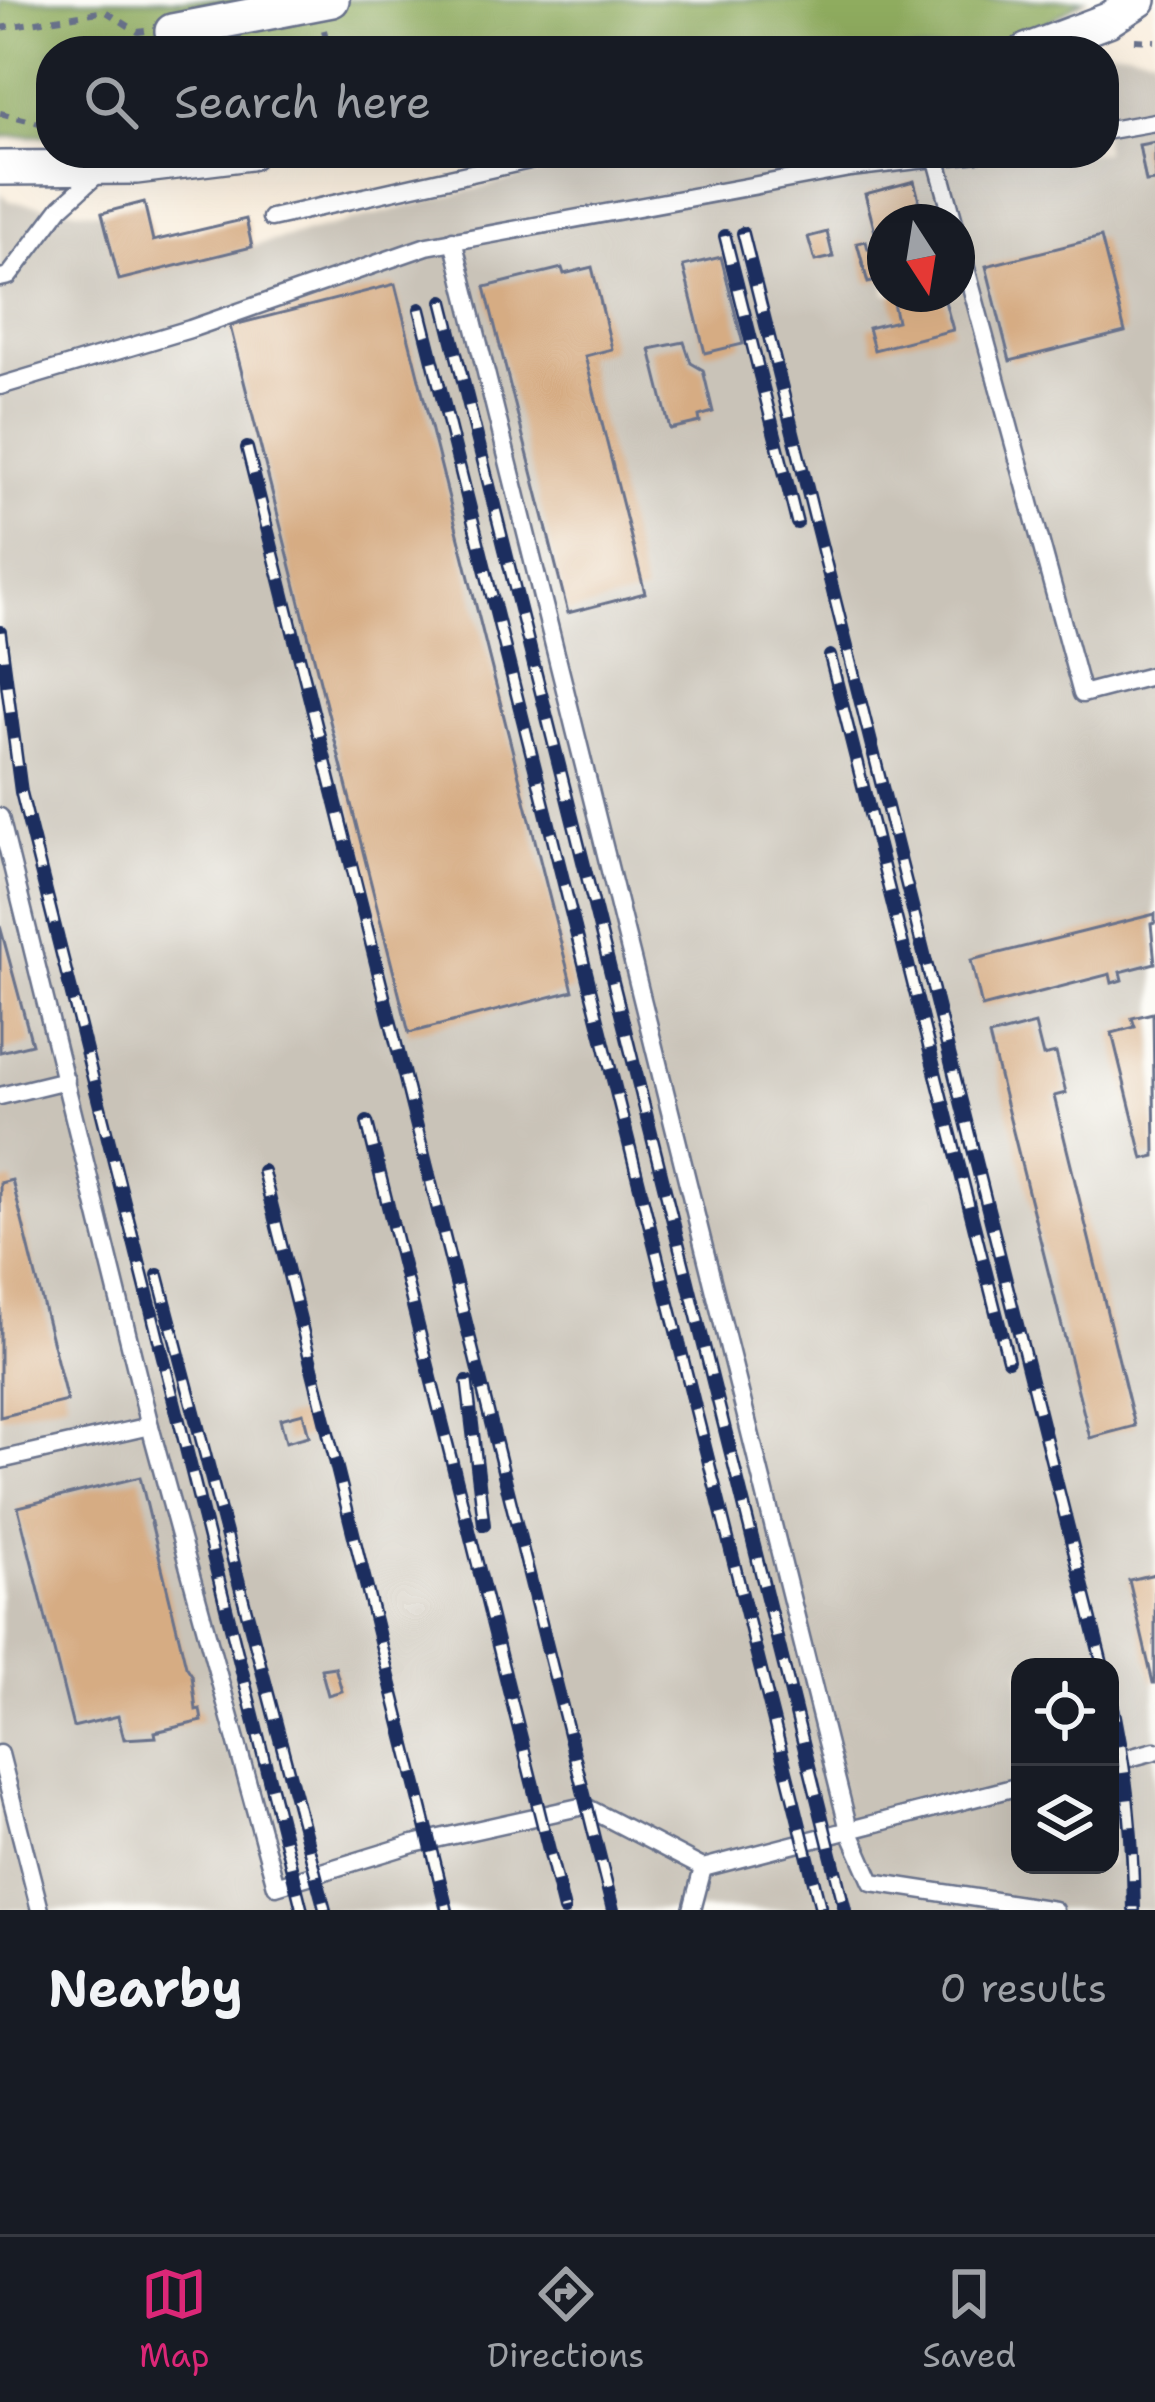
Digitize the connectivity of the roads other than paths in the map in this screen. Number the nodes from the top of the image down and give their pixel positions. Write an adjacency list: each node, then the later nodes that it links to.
1 (332, 0): 3 (street)
2 (1139, 0): 4 (street)
3 (172, 31)
4 (1066, 36)
5 (1155, 122): 6 (lane)
6 (1119, 128)
7 (0, 168): 8 (street)
8 (36, 168)
9 (104, 168): 16 (lane)
10 (494, 168): 14 (lane)
11 (850, 168): 15 (lane)
12 (939, 168): 13 (lane)
13 (949, 204)
14 (272, 218)
15 (453, 240): 18 (lane); 29 (lane)
16 (0, 278)
17 (975, 301): 19 (lane)
18 (0, 386)
19 (1155, 675)
20 (0, 817): 21 (lane)
21 (66, 1080): 22 (lane); 23 (lane)
22 (0, 1096)
23 (150, 1426): 24 (lane); 30 (lane)
24 (0, 1460)
25 (1155, 1751): 27 (lane)
26 (0, 1754): 31 (lane)
27 (1119, 1761)
28 (1011, 1788): 29 (lane)
29 (849, 1830): 30 (lane); 33 (lane)
30 (703, 1868): 32 (lane)
31 (40, 1910)
32 (692, 1910)
33 (1054, 1910)

